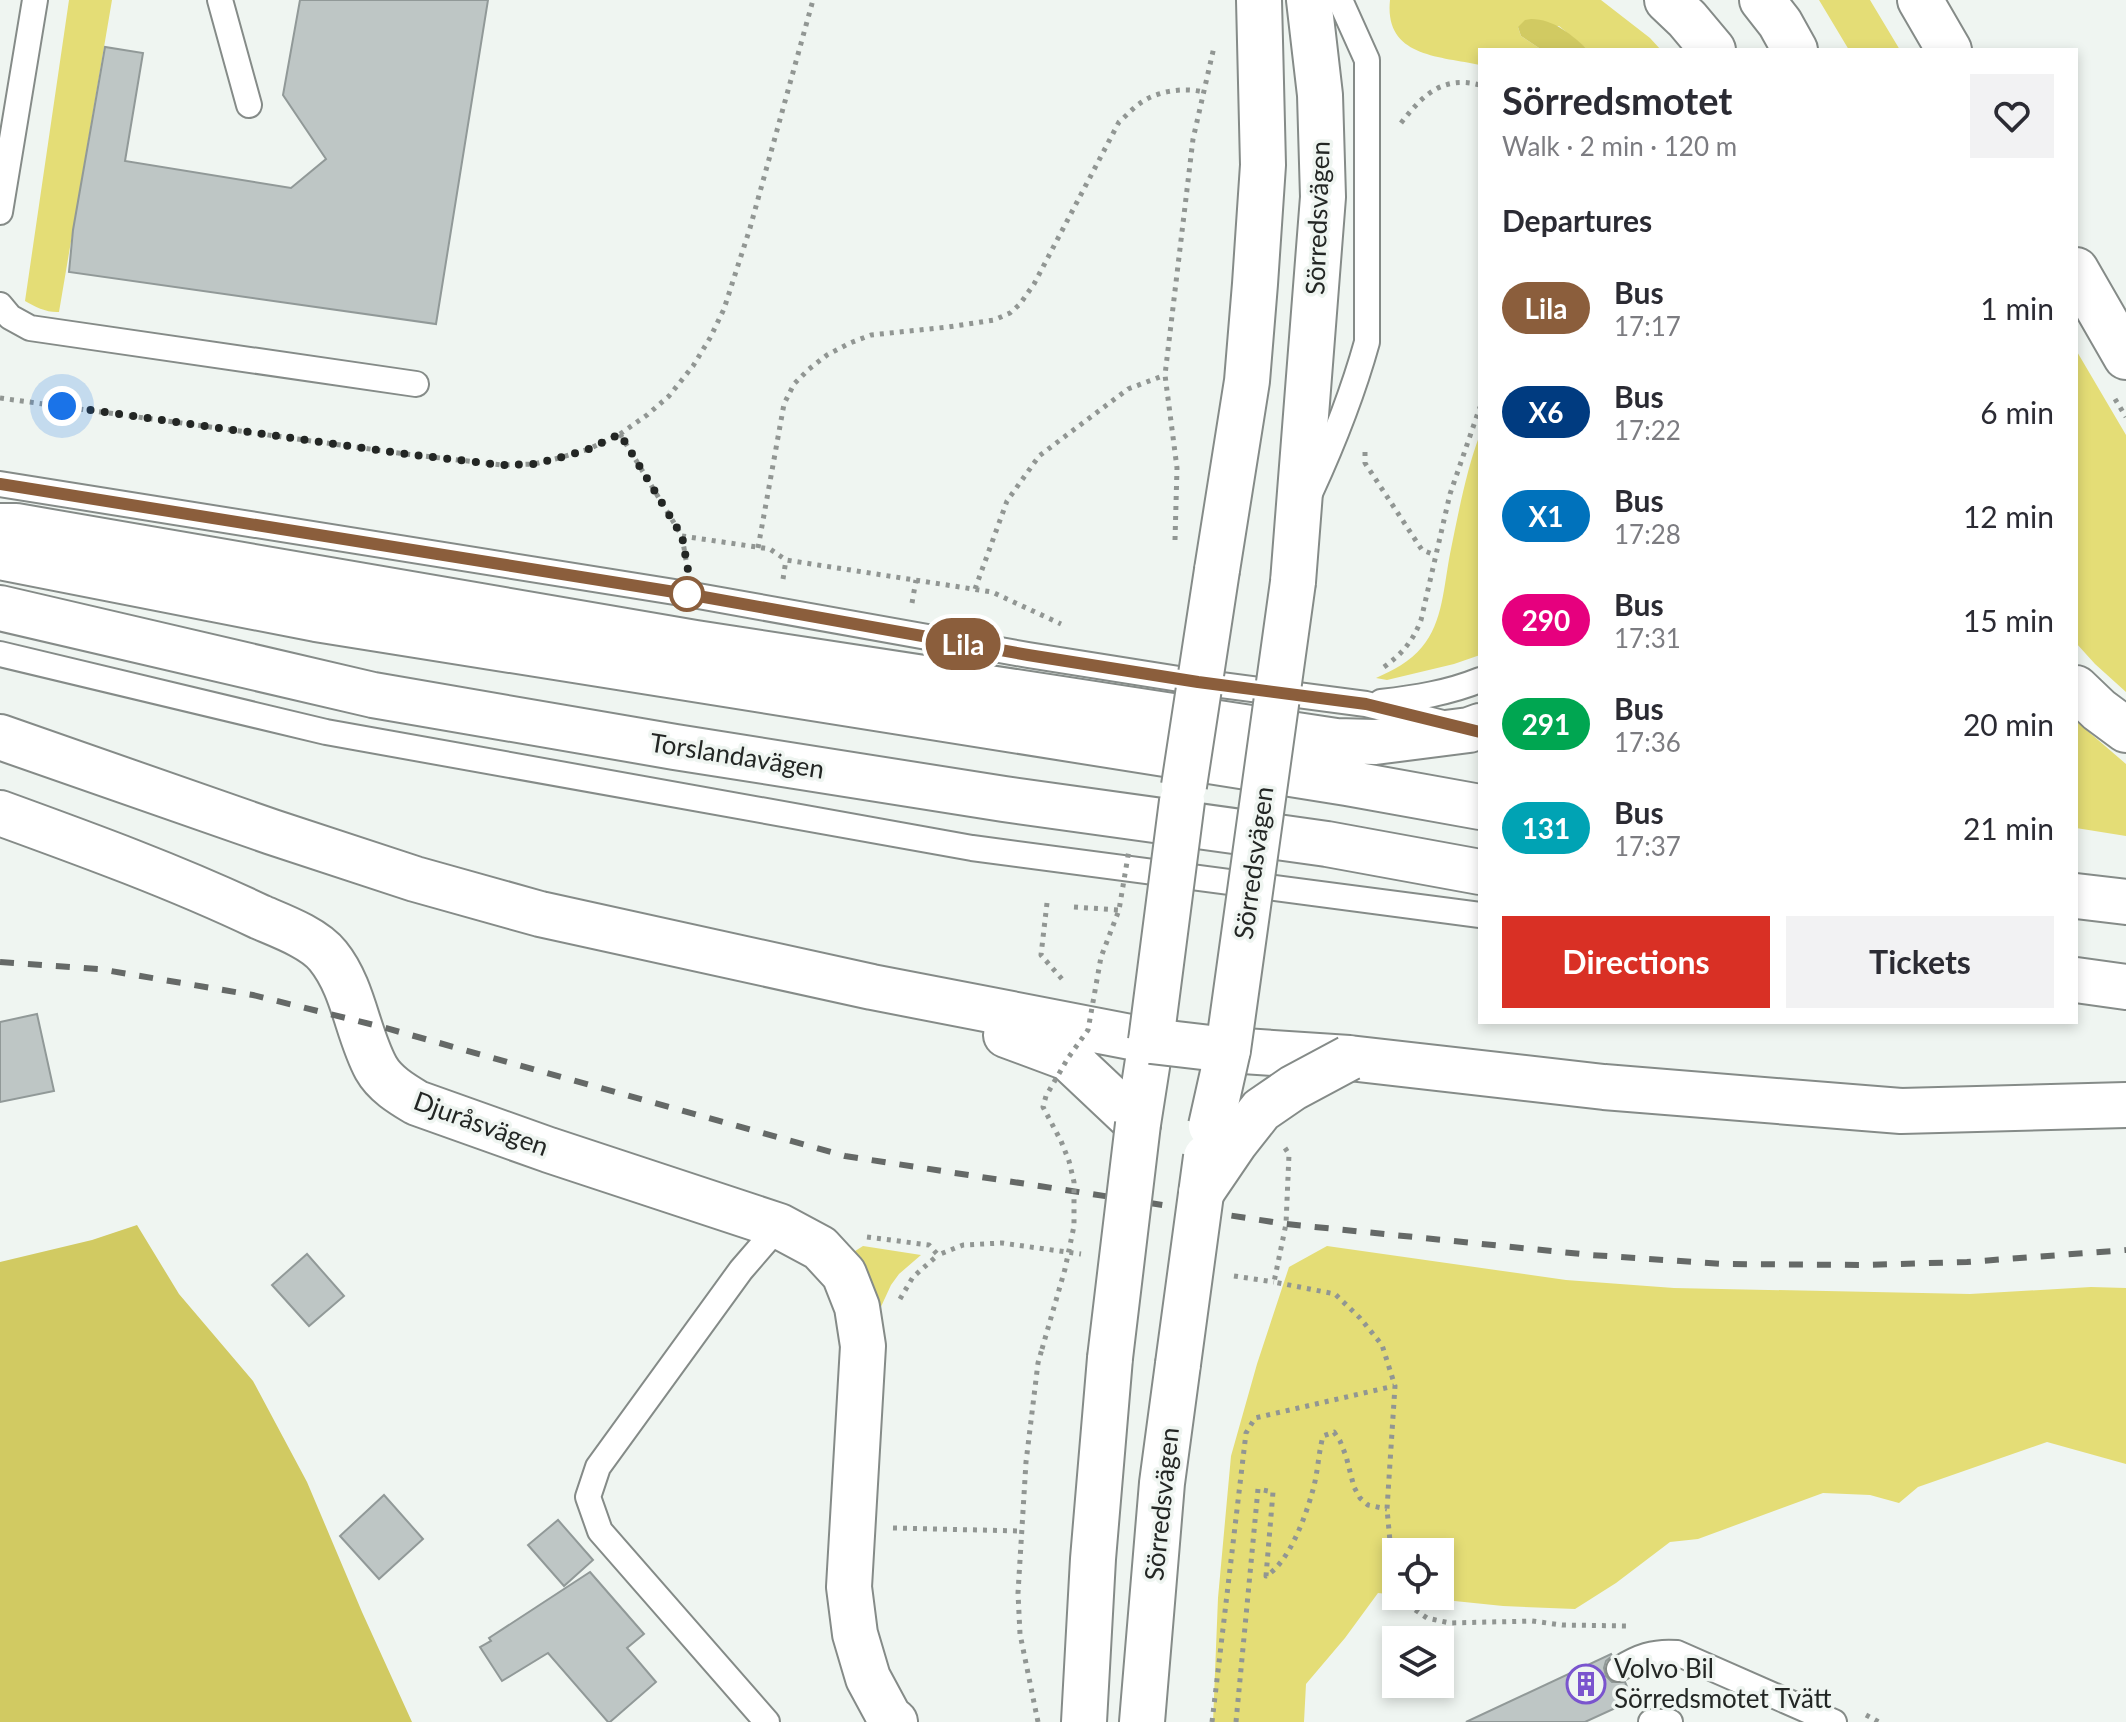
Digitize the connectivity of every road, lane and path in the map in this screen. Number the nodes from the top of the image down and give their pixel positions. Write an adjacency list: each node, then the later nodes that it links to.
1 (35, 0): 18 (lane)
2 (220, 0): 16 (lane)
3 (813, 0): 26 (path)
4 (1259, 0): 61 (main road, bridge)
5 (1309, 0): 29 (main road, Sörredsvägen)
6 (1340, 0): 29 (lane)
7 (1667, 0): 11 (main road)
8 (1762, 0): 12 (main road)
9 (1920, 0): 13 (main road)
10 (1216, 37): 15 (path)
11 (1711, 48)
12 (1794, 48)
13 (1948, 48)
14 (1478, 84): 17 (path)
15 (1203, 92): 22 (path); 32 (path)
16 (249, 105)
17 (1399, 124)
18 (0, 212)
19 (2078, 273): 21 (main road)
20 (0, 305): 23 (lane)
21 (2126, 357)
22 (1165, 375): 33 (path); 40 (path)
23 (416, 384)
24 (0, 398): 26 (path)
25 (1478, 413): 34 (path)
26 (620, 434): 31 (path)
27 (1365, 463): 34 (path)
28 (0, 484): 48 (lane)
29 (1298, 519): 63 (main road, Sörredsvägen, bridge)
30 (0, 526): 49 (main road)
31 (682, 536): 32 (path); 37 (path)
32 (758, 548): 36 (path)
33 (1175, 551)
34 (1435, 555): 45 (path)
35 (0, 557): 52 (main road)
36 (786, 560): 38 (path); 39 (path)
37 (688, 570)
38 (916, 580): 40 (path); 41 (path)
39 (782, 584)
40 (975, 589): 43 (path)
41 (912, 604)
42 (0, 608): 55 (main road, Torslandavägen)
43 (1062, 625)
44 (0, 654): 60 (lane)
45 (1373, 672)
46 (1478, 681): 48 (lane)
47 (2078, 690): 50 (main road)
48 (1366, 704): 49 (lane)
49 (1476, 729)
50 (2126, 730)
51 (0, 737): 62 (main road)
52 (1478, 807)
53 (0, 813): 68 (main road, Djuråsvägen)
54 (1129, 847): 59 (path, bridge)
55 (1478, 872)
56 (2078, 896): 57 (main road)
57 (2126, 902)
58 (1074, 907): 59 (path)
59 (1119, 910): 62 (path, bridge)
60 (1478, 915)
61 (1151, 1041): 62 (main road); 63 (main road, bridge); 66 (main road)
62 (1078, 1044): 66 (main road); 77 (path, bridge)
63 (1228, 1050): 64 (main road); 67 (main road, Sörredsvägen, bridge)
64 (1349, 1058): 65 (main road); 67 (main road, bridge)
65 (2126, 1105)
66 (1138, 1124): 83 (main road, bridge)
67 (1201, 1193): 84 (main road, Sörredsvägen, bridge)
68 (779, 1226): 69 (main road, Djuråsvägen); 80 (lane)
69 (820, 1248): 71 (path); 81 (main road, Djuråsvägen)
70 (1282, 1249): 73 (path)
71 (1088, 1255)
72 (1228, 1276): 73 (path)
73 (1274, 1282): 74 (path)
74 (1395, 1386): 75 (path); 85 (path)
75 (1387, 1509): 78 (path); 86 (path)
76 (903, 1528): 77 (path)
77 (1022, 1531): 82 (path)
78 (1390, 1538)
79 (1619, 1669): 89 (lane)
80 (767, 1722)
81 (895, 1722)
82 (1038, 1722)
83 (1084, 1722)
84 (1142, 1722)
85 (1212, 1722)
86 (1236, 1722)
87 (1651, 1722): 88 (lane)
88 (1670, 1722)
89 (1834, 1722)

